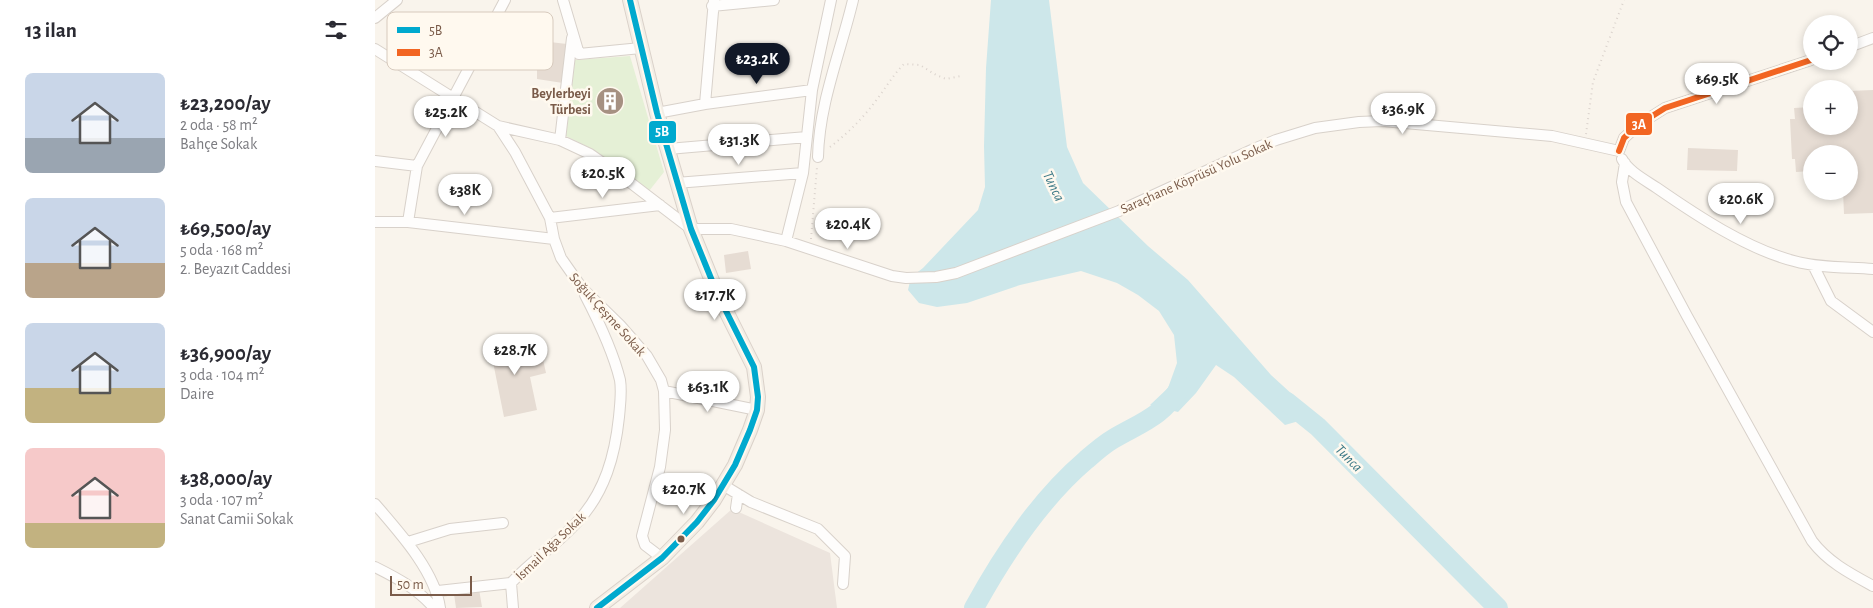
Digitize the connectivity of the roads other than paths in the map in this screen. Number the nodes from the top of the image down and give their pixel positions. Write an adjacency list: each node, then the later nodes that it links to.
1 (397, 0): 10 (street)
2 (505, 0): 9 (street)
3 (563, 0): 11 (street)
4 (631, 0): 14 (main road)
5 (775, 0): 8 (street)
6 (831, 0): 20 (street)
7 (853, 0): 29 (street)
8 (713, 3): 22 (street)
9 (499, 12)
10 (375, 18)
11 (572, 34): 14 (street); 26 (street)
12 (1873, 38): 13 (street)
13 (1858, 44)
14 (641, 48): 23 (main road)
15 (375, 49): 16 (street)
16 (387, 56)
17 (1803, 63): 28 (street)
18 (409, 70): 21 (street)
19 (469, 70): 21 (street)
20 (812, 90): 22 (street); 25 (street)
21 (454, 98): 24 (street); 32 (street)
22 (705, 104): 23 (street)
23 (657, 113): 27 (main road)
24 (498, 126): 26 (street); 36 (street, Soğuk Çeşme Sokak)
25 (807, 137): 27 (street); 33 (street)
26 (560, 140): 35 (street)
27 (668, 149): 34 (main road)
28 (1619, 151): 31 (street); 41 (street, Saraçhane Köprüsü Yolu Sokak)
29 (818, 157)
30 (375, 161): 32 (street)
31 (1625, 163): 42 (street); 58 (street)
32 (417, 166): 38 (street)
33 (803, 173): 34 (street); 41 (street)
34 (677, 183): 39 (main road)
35 (660, 205): 36 (street); 39 (street)
36 (550, 218): 40 (street, Soğuk Çeşme Sokak)
37 (375, 222): 38 (street)
38 (408, 222): 40 (street)
39 (691, 230): 41 (street, Saraçhane Köprüsü Yolu Sokak); 47 (main road)
40 (554, 239): 44 (street, Soğuk Çeşme Sokak)
41 (786, 241)
42 (1813, 265): 43 (street); 45 (street)
43 (1873, 269)
44 (582, 288): 46 (street, Soğuk Çeşme Sokak); 56 (street, İsmail Ağa Sokak)
45 (1873, 332)
46 (664, 392): 47 (street); 54 (street)
47 (757, 410): 48 (main road)
48 (723, 485): 49 (street); 54 (main road)
49 (738, 494): 51 (street); 57 (street)
50 (375, 504): 53 (street)
51 (736, 508)
52 (503, 523): 53 (street)
53 (408, 542): 59 (street)
54 (662, 558): 63 (main road)
55 (375, 567): 60 (street)
56 (511, 583): 59 (street); 62 (street, İsmail Ağa Sokak)
57 (843, 584)
58 (1873, 586)
59 (438, 591): 61 (street)
60 (435, 608)
61 (441, 608)
62 (513, 608)
63 (597, 608)

